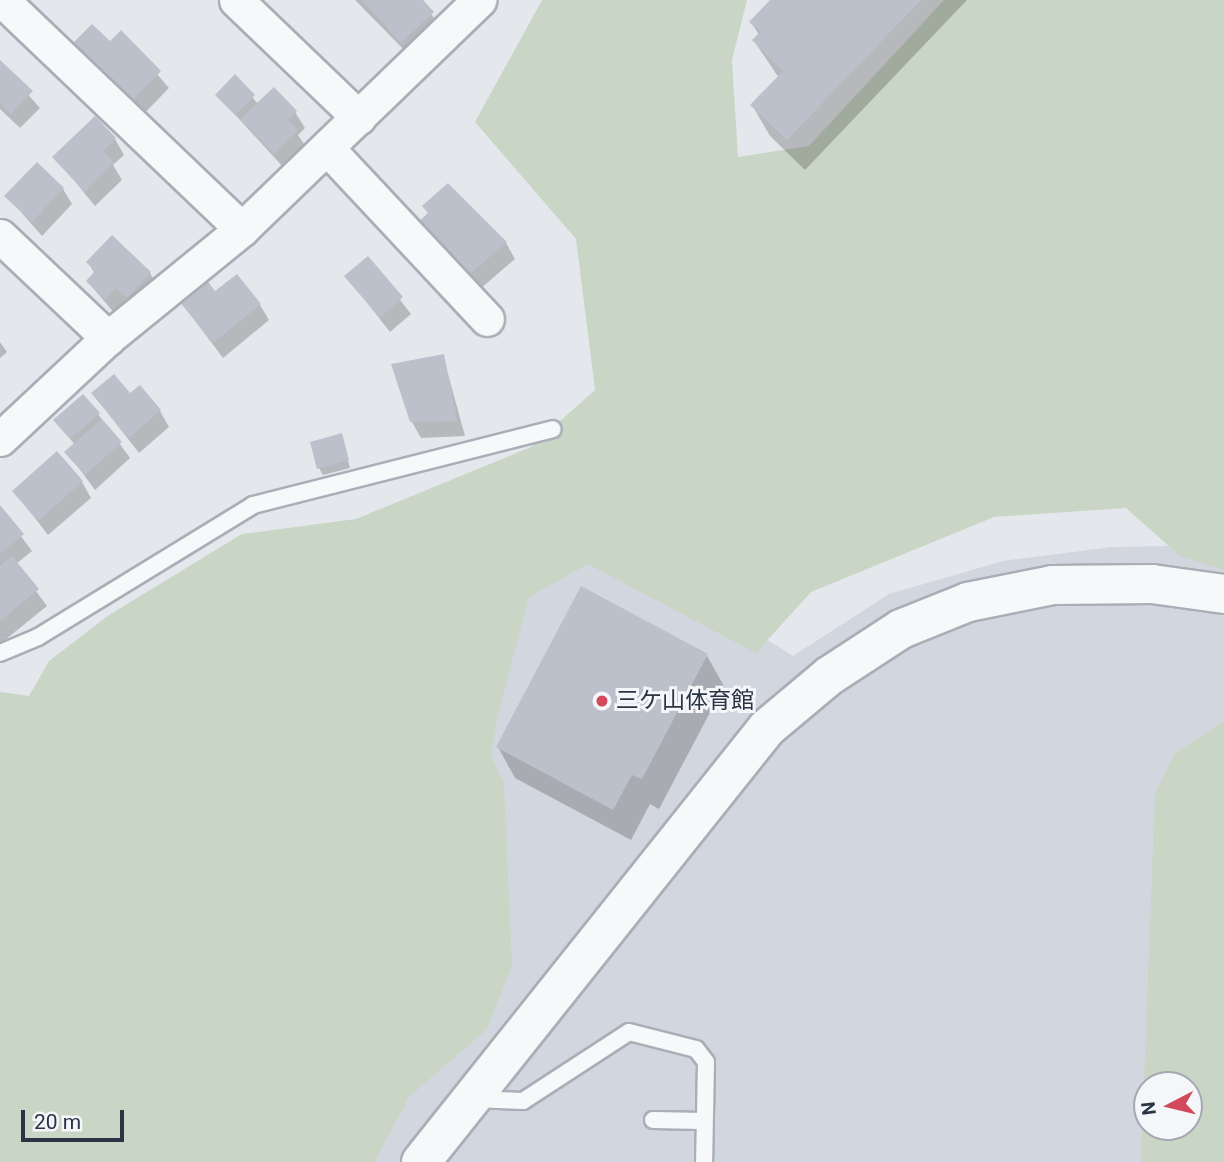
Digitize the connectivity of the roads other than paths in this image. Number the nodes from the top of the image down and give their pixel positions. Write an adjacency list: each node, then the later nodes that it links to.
1 (2, 0): 6 (street)
2 (236, 0): 4 (street)
3 (479, 0): 4 (street)
4 (359, 118): 5 (street)
5 (327, 148): 6 (street); 8 (street)
6 (242, 229): 9 (street)
7 (0, 236): 9 (street)
8 (487, 319)
9 (108, 338): 11 (street)
10 (553, 429): 13 (lane)
11 (0, 439)
12 (1224, 594): 14 (street)
13 (0, 653)
14 (467, 1099): 16 (lane); 17 (street)
15 (653, 1120): 16 (lane)
16 (703, 1121): 18 (lane)
17 (421, 1162)
18 (704, 1162)

